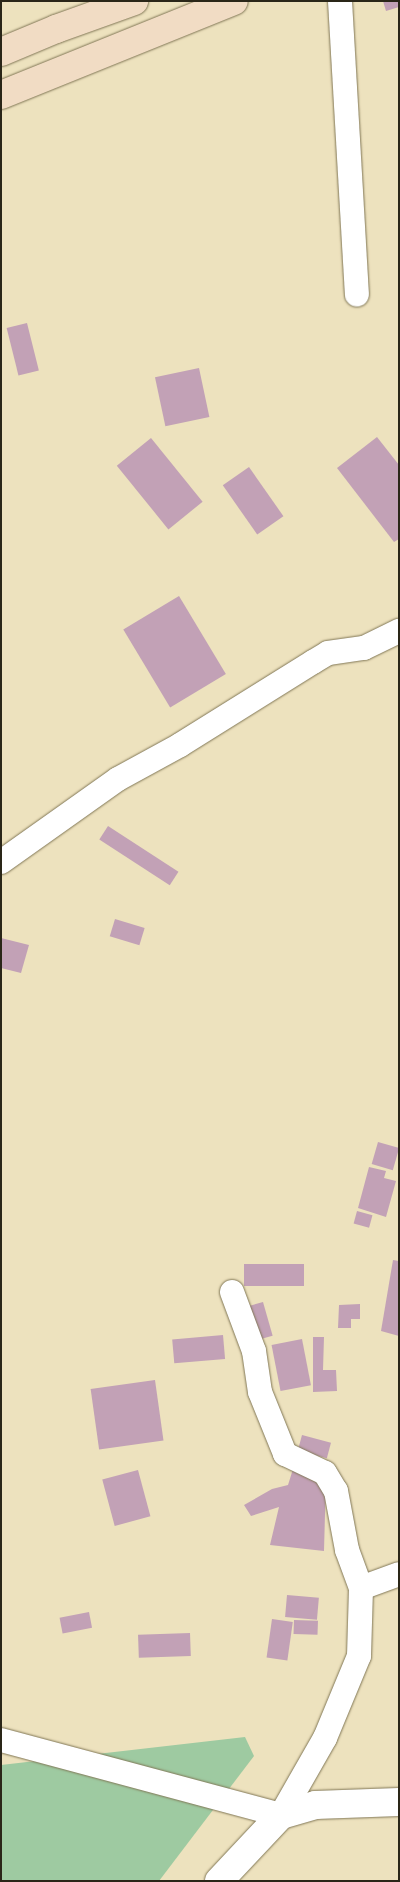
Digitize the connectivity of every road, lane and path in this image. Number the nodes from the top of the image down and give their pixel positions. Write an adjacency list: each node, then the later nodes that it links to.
1 (134, 1): 4 (main road)
2 (234, 1): 5 (main road)
3 (340, 1): 6 (street)
4 (1, 52)
5 (1, 95)
6 (357, 295)
7 (399, 631): 8 (street)
8 (1, 862)
9 (232, 1292): 11 (street)
10 (399, 1574): 11 (street)
11 (361, 1588): 14 (street)
12 (1, 1740): 14 (street)
13 (399, 1802): 14 (street)
14 (281, 1814): 15 (street)
15 (219, 1881)

